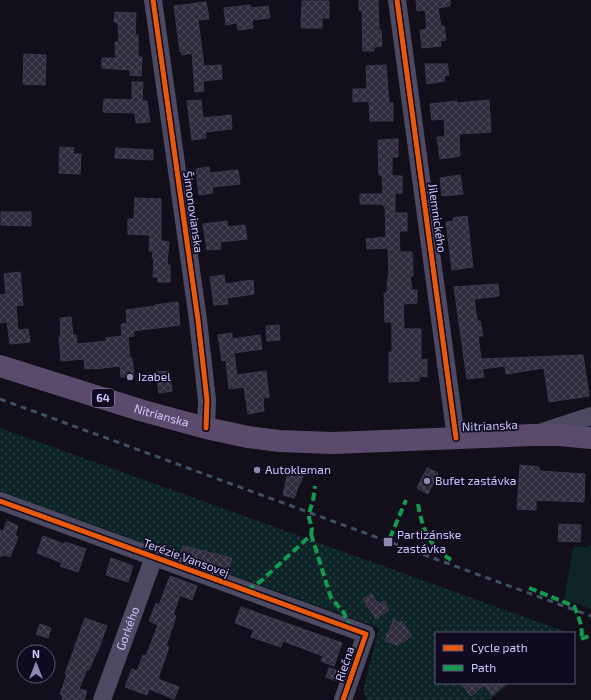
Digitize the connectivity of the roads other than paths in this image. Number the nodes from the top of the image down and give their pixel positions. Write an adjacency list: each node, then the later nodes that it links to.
1 (153, 0): 5 (street, Šimonovianska)
2 (398, 0): 7 (street, Jilemnického)
3 (0, 366): 5 (main road, Nitrianska / 64)
4 (591, 416): 6 (street)
5 (206, 428): 7 (main road, Nitrianska / 64)
6 (533, 435): 7 (main road, Nitrianska / 64); 8 (main road, Nitrianska / 64)
7 (456, 438)
8 (591, 438)
9 (0, 501): 10 (street, Terézie Vansovej)
10 (154, 557): 11 (street, Terézie Vansovej); 12 (street, Gorkého)
11 (366, 634): 13 (street, Riečna)
12 (102, 700)
13 (343, 700)

